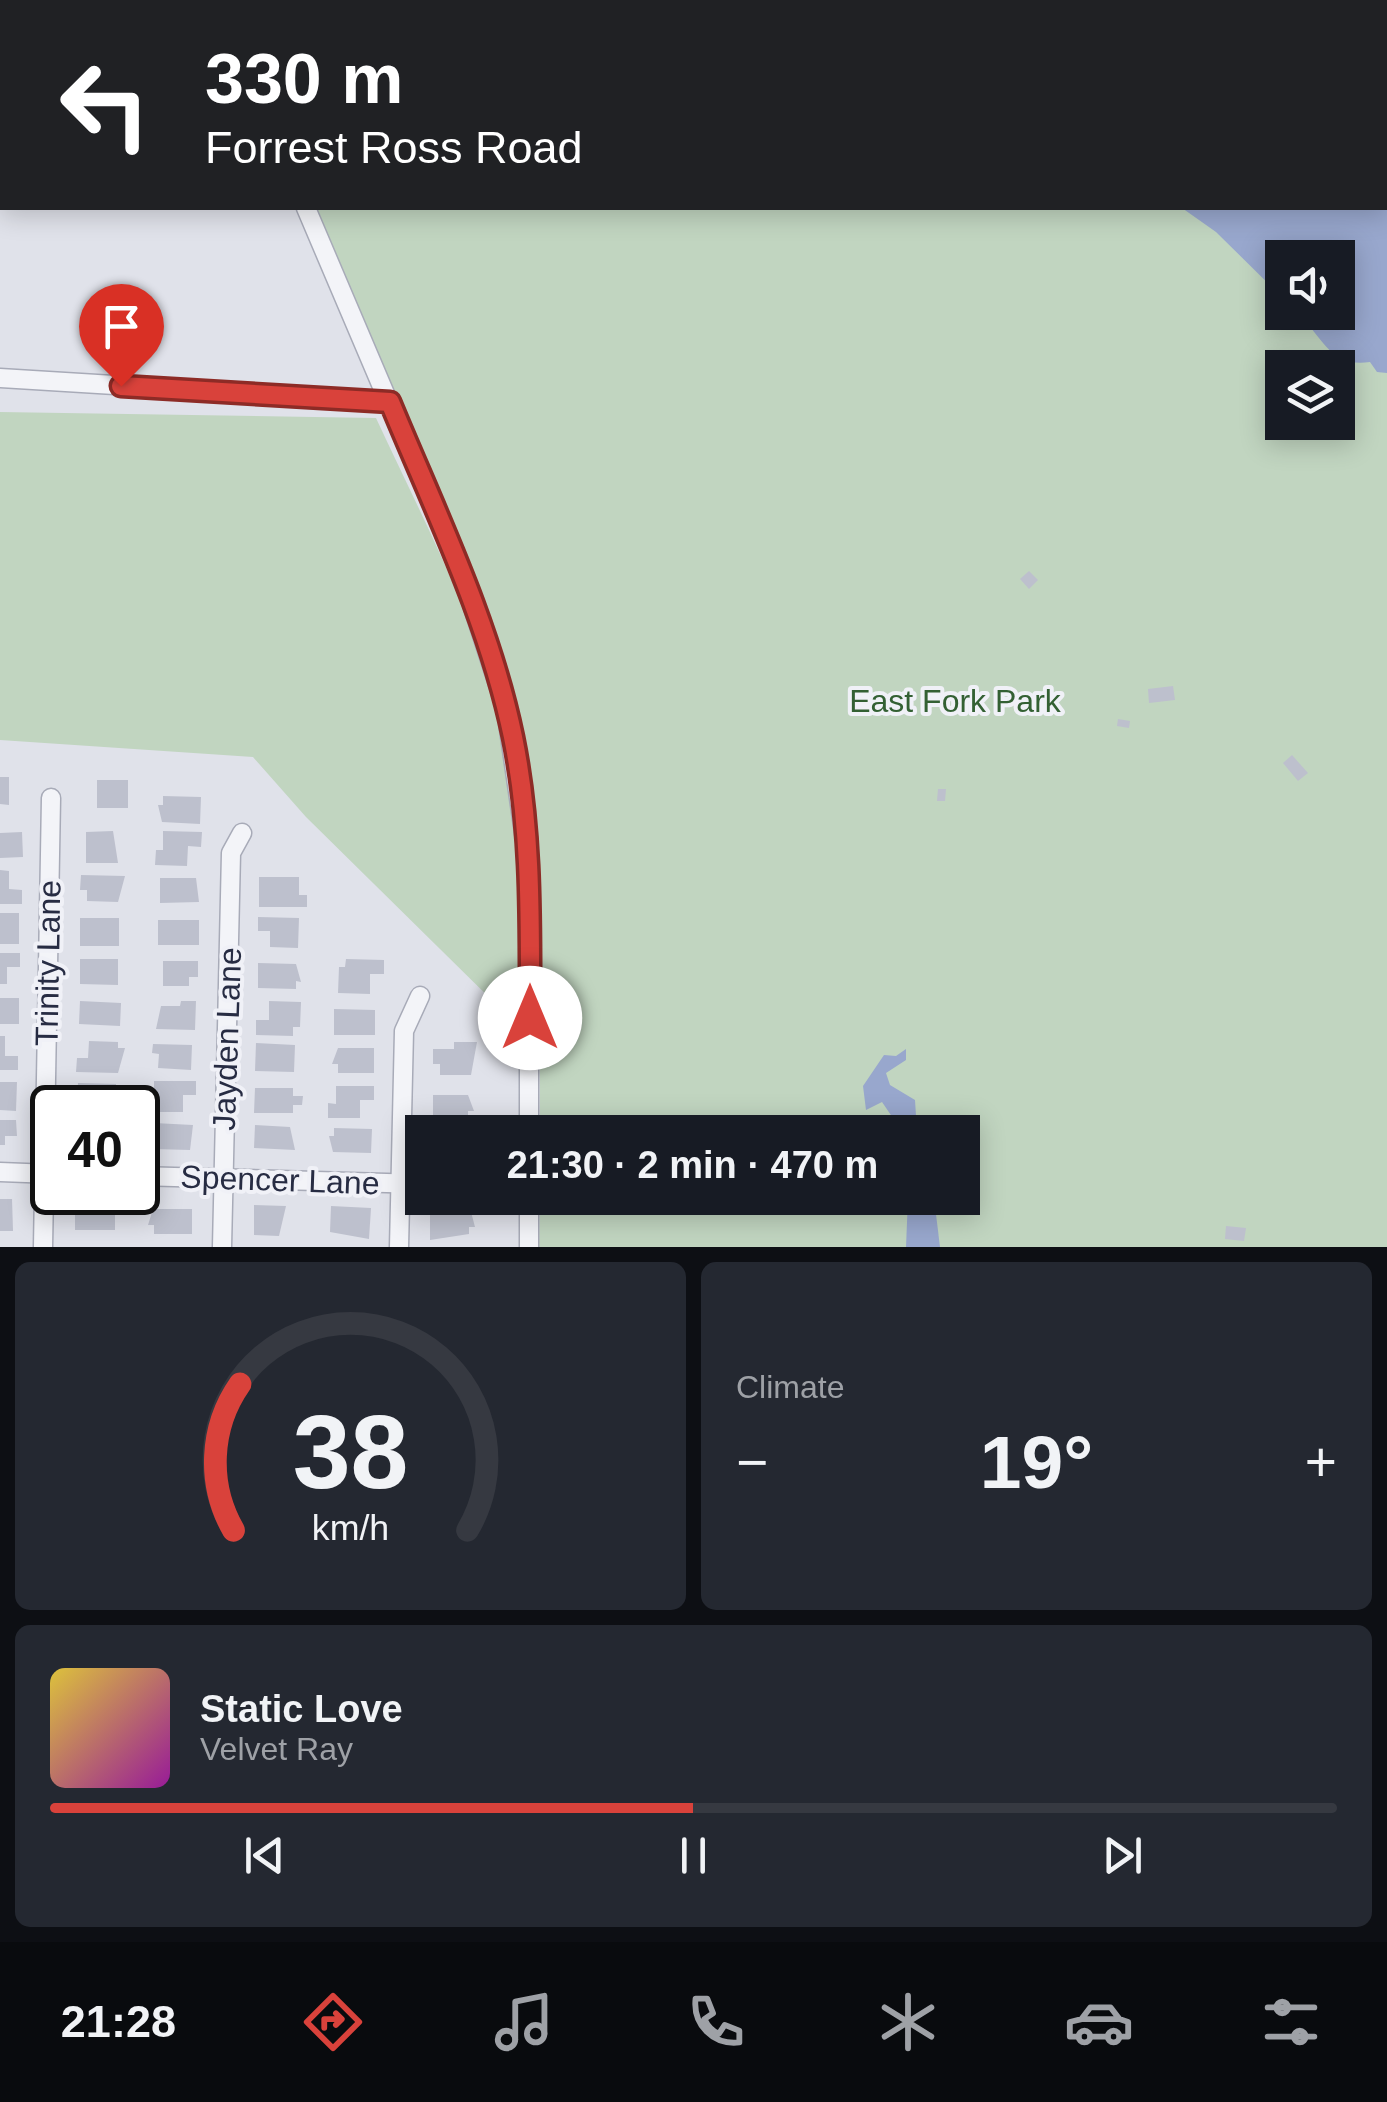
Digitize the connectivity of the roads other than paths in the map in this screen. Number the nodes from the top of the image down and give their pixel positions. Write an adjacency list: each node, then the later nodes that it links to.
1 (307, 210): 3 (street)
2 (0, 378): 3 (street)
3 (390, 402): 8 (street)
4 (51, 798): 7 (street, Trinity Lane)
5 (242, 833): 12 (street, Jayden Lane)
6 (420, 996): 13 (street)
7 (49, 1085)
8 (530, 1115)
9 (0, 1172): 10 (street)
10 (30, 1173)
11 (160, 1177): 12 (street, Spencer Lane)
12 (223, 1178): 13 (street, Spencer Lane); 18 (street, Jayden Lane)
13 (400, 1183): 14 (street, Spencer Lane); 19 (street)
14 (405, 1183)
15 (46, 1215): 17 (street, Trinity Lane)
16 (529, 1215): 20 (street)
17 (43, 1247)
18 (222, 1247)
19 (399, 1247)
20 (529, 1247)

